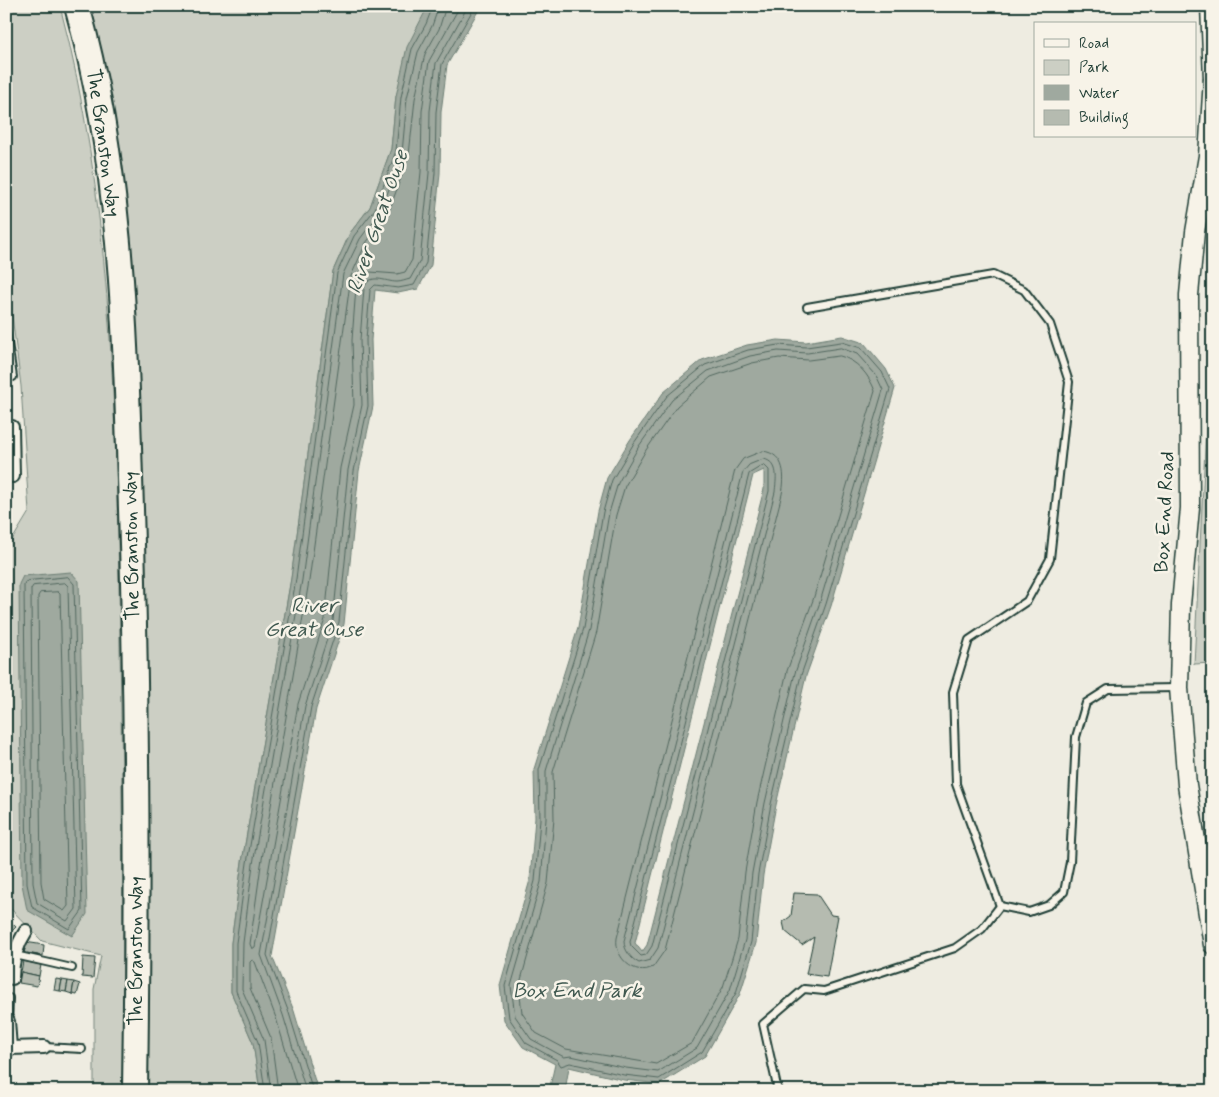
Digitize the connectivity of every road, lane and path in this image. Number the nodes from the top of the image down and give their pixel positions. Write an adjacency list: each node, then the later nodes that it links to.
1 (77, 6): 23 (highway, The Branston Way)
2 (1210, 6): 3 (street, Box End Road)
3 (1213, 79): 4 (street, Box End Road)
4 (1210, 157): 11 (street, Box End Road)
5 (807, 307): 12 (lane)
6 (6, 330): 7 (lane)
7 (12, 377)
8 (12, 428): 9 (street)
9 (9, 452): 10 (street)
10 (13, 476)
11 (1179, 688): 12 (lane); 14 (street, Box End Road)
12 (1000, 906): 24 (lane)
13 (26, 931): 15 (street)
14 (1213, 945)
15 (11, 953): 16 (lane); 17 (street)
16 (72, 968)
17 (12, 978)
18 (9, 998): 19 (lane)
19 (8, 1021): 22 (street)
20 (44, 1047): 21 (lane); 22 (street)
21 (82, 1049)
22 (8, 1050)
23 (135, 1091)
24 (778, 1091)

